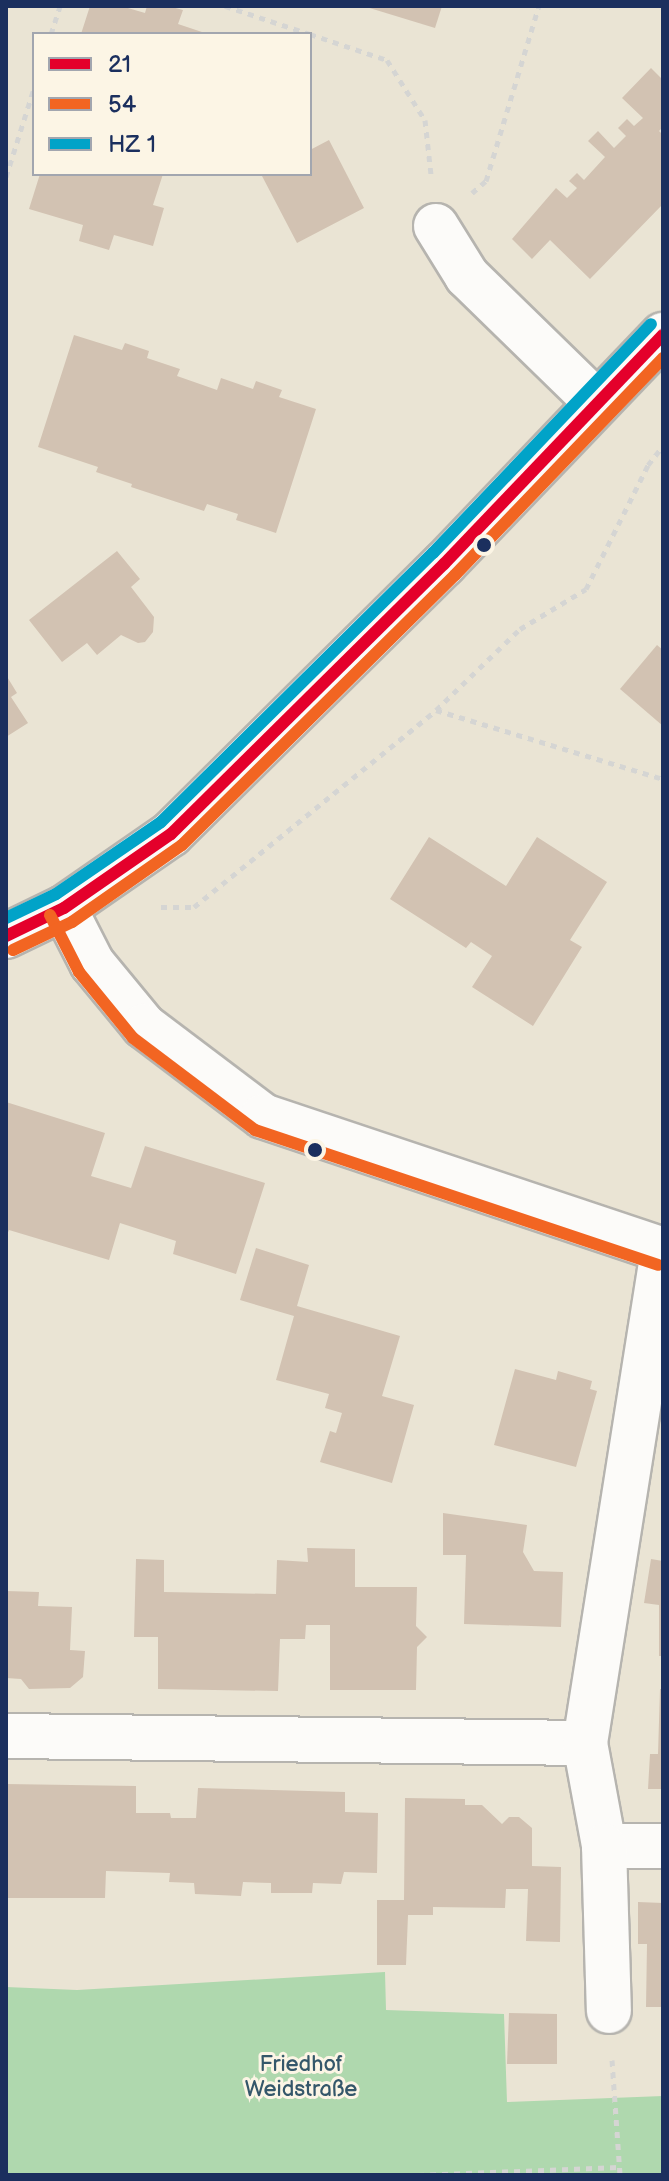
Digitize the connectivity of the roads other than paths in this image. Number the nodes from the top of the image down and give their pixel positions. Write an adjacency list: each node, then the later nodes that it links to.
1 (436, 226): 3 (street)
2 (663, 335): 3 (street)
3 (597, 403): 4 (street)
4 (64, 908): 5 (street); 6 (street)
5 (6, 936)
6 (663, 1250): 8 (street)
7 (6, 1736): 8 (street)
8 (585, 1743): 9 (street)
9 (604, 1846): 10 (street); 11 (street)
10 (663, 1846)
11 (609, 2011)

